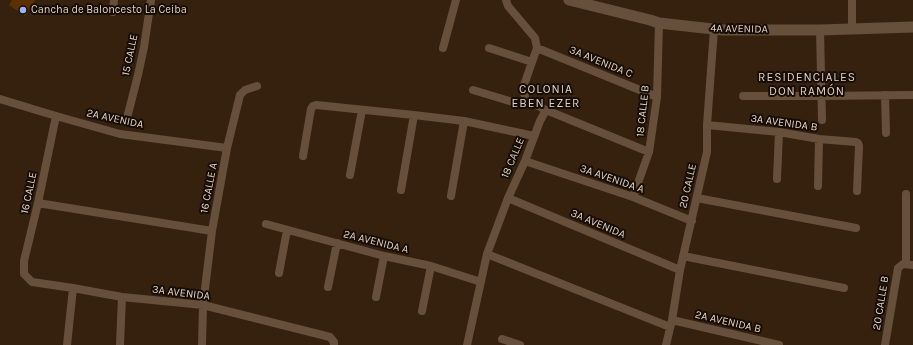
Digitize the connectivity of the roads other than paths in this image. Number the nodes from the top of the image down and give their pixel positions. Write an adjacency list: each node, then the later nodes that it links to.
1 (114, 0): 7 (street)
2 (151, 0): 28 (street, 15 CALLE)
3 (456, 0): 13 (street)
4 (506, 0): 15 (street)
5 (569, 0): 8 (street, 4A AVENIDA)
6 (852, 0): 10 (street)
7 (112, 12)
8 (659, 24): 11 (street, 4A AVENIDA); 23 (street, 18 CALLE B)
9 (913, 27): 10 (street, 4A AVENIDA)
10 (852, 28): 12 (street, 4A AVENIDA)
11 (714, 29): 12 (street, 4A AVENIDA); 33 (street, 20 CALLE)
12 (820, 30): 22 (street)
13 (443, 48)
14 (488, 48): 16 (street)
15 (537, 48): 16 (street); 23 (street, 3A AVENIDA C)
16 (532, 62): 25 (street)
17 (257, 86): 38 (street, 16 CALLE A)
18 (473, 90): 25 (street)
19 (885, 95): 20 (street); 22 (street); 35 (street)
20 (913, 95)
21 (743, 96): 22 (street)
22 (821, 96): 31 (street)
23 (657, 97): 39 (street, 18 CALLE B)
24 (0, 99): 30 (street, 2A AVENIDA)
25 (526, 100): 27 (street)
26 (362, 110): 29 (street); 40 (street); 42 (street)
27 (546, 110): 36 (street, 18 CALLE); 39 (street)
28 (128, 114)
29 (414, 115): 32 (street); 45 (street)
30 (56, 116): 38 (street, 2A AVENIDA); 52 (street, 16 CALLE)
31 (822, 120)
32 (464, 122): 36 (street); 48 (street)
33 (707, 125): 34 (street, 3A AVENIDA B); 51 (street, 20 CALLE)
34 (779, 132): 37 (street, 3A AVENIDA B); 43 (street)
35 (886, 133)
36 (534, 136): 41 (street, 18 CALLE)
37 (819, 139): 44 (street); 46 (street, 3A AVENIDA B)
38 (227, 148): 57 (street, 16 CALLE A)
39 (649, 152): 50 (street, 18 CALLE B)
40 (304, 156)
41 (525, 161): 49 (street, 18 CALLE); 50 (street, 3A AVENIDA A)
42 (350, 175)
43 (777, 179)
44 (818, 186)
45 (401, 190)
46 (856, 191)
47 (906, 194): 62 (street, 20 CALLE B)
48 (451, 196)
49 (508, 198): 59 (street, 18 CALLE); 64 (street, 3A AVENIDA)
50 (633, 198): 53 (street, 3A AVENIDA A)
51 (697, 198): 53 (street, 20 CALLE); 55 (street)
52 (38, 204): 57 (street); 66 (street, 16 CALLE)
53 (692, 221): 61 (street, 20 CALLE)
54 (266, 224): 56 (street, 2A AVENIDA A)
55 (856, 228)
56 (287, 230): 58 (street, 2A AVENIDA A); 65 (street)
57 (212, 231): 73 (street, 16 CALLE A)
58 (337, 244): 60 (street, 2A AVENIDA A); 68 (street)
59 (487, 254): 67 (street, 18 CALLE); 75 (street, 2A AVENIDA B)
60 (384, 256): 63 (street, 2A AVENIDA A); 72 (street)
61 (683, 256): 64 (street, 20 CALLE); 70 (street)
62 (906, 265): 85 (street, 20 CALLE B)
63 (431, 266): 67 (street, 2A AVENIDA A); 74 (street)
64 (680, 270): 75 (street, 20 CALLE)
65 (279, 273)
66 (24, 274): 69 (street, 3A AVENIDA)
67 (481, 282): 81 (street, 18 CALLE)
68 (328, 287)
69 (73, 288): 71 (street, 3A AVENIDA); 78 (street)
70 (844, 288)
71 (122, 297): 73 (street, 3A AVENIDA); 79 (street)
72 (376, 297)
73 (203, 305): 77 (street, 3A AVENIDA); 80 (street, 16 CALLE A)
74 (422, 311)
75 (671, 324): 83 (street, 20 CALLE); 84 (street, 2A AVENIDA B)
76 (502, 339): 82 (street)
77 (334, 344)
78 (68, 345)
79 (120, 345)
80 (202, 345)
81 (467, 345)
82 (520, 345)
83 (666, 345)
84 (779, 345)
85 (885, 345)

